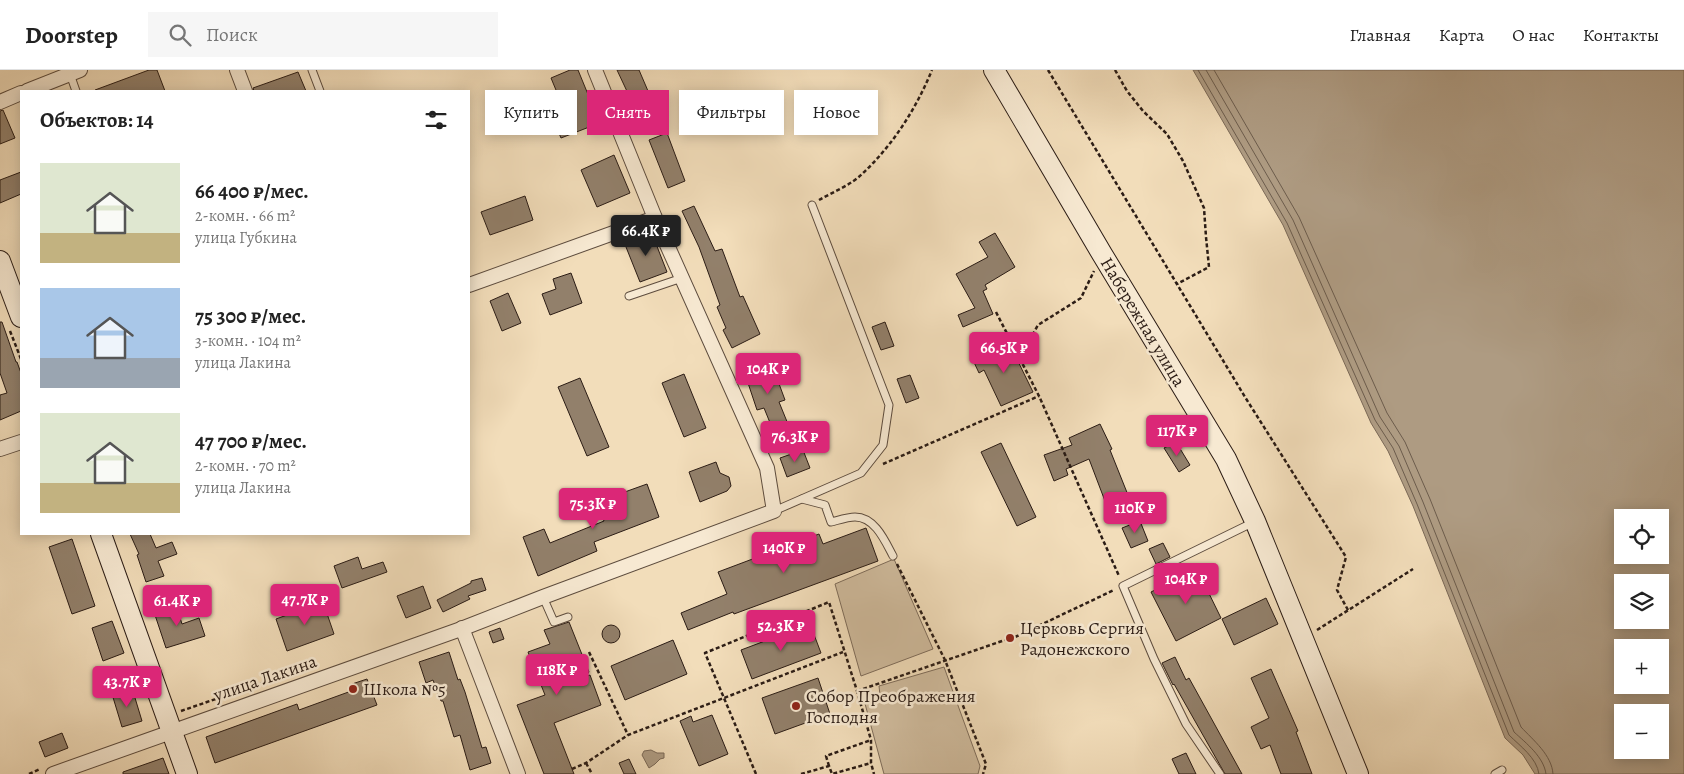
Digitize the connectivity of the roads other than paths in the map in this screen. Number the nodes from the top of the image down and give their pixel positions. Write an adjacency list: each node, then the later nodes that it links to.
1 (237, 70): 8 (street)
2 (312, 70): 9 (lane)
3 (595, 70): 13 (street)
4 (994, 70): 23 (street, Набережная улица)
5 (75, 72): 6 (street); 7 (lane)
6 (30, 90)
7 (76, 90)
8 (245, 90)
9 (320, 90)
10 (20, 94): 11 (street)
11 (0, 102)
12 (812, 205): 21 (lane)
13 (656, 218): 15 (street); 16 (street)
14 (0, 261): 18 (street)
15 (682, 278): 17 (lane); 22 (street)
16 (470, 285)
17 (629, 296)
18 (20, 314)
19 (20, 442): 20 (street)
20 (0, 449)
21 (801, 499): 22 (lane); 25 (lane)
22 (774, 511): 26 (street, улица Лакина)
23 (1255, 521): 33 (lane); 34 (street, Набережная улица)
24 (101, 535): 29 (street)
25 (893, 556)
26 (543, 597): 27 (lane); 28 (street, улица Лакина)
27 (568, 616)
28 (462, 628): 29 (street, улица Лакина); 32 (street)
29 (172, 731): 30 (street, улица Лакина); 31 (street)
30 (53, 774)
31 (187, 774)
32 (518, 774)
33 (1220, 774)
34 (1358, 774)

